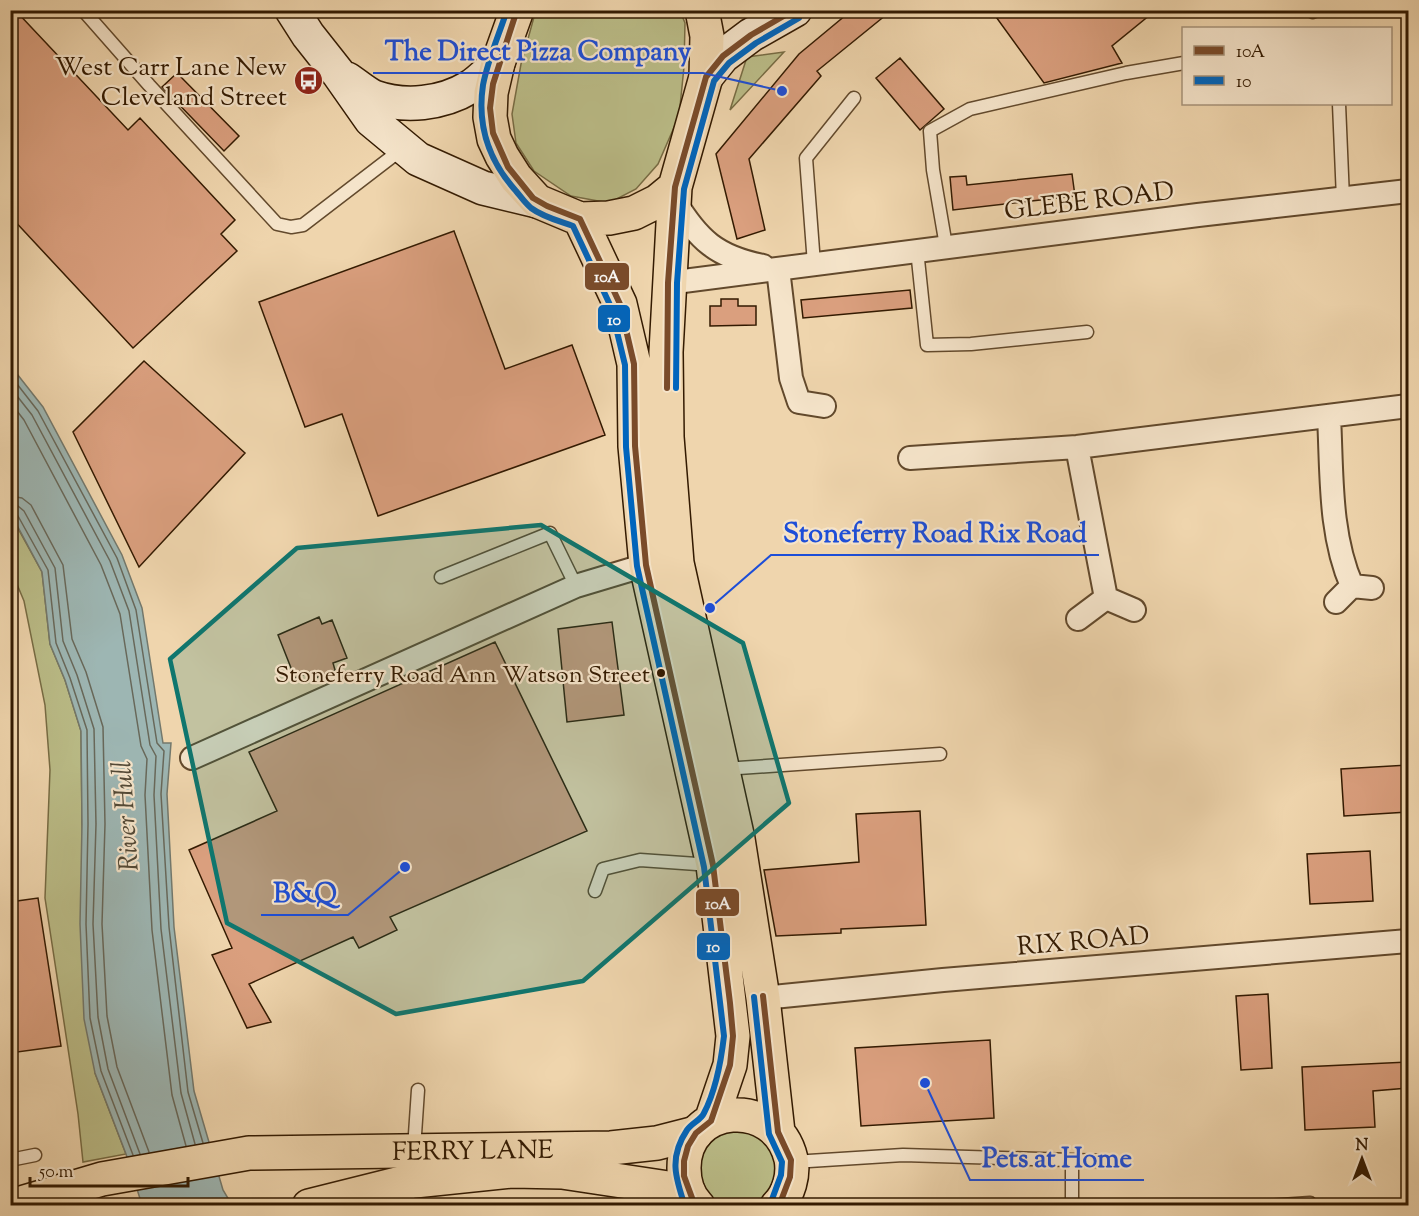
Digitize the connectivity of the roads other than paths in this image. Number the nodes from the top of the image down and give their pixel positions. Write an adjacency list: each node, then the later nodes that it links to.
1 (83, 10): 12 (lane)
2 (292, 10): 8 (street)
3 (517, 10): 6 (main road)
4 (702, 10): 9 (main road)
5 (795, 10): 9 (street)
6 (498, 63): 8 (street); 16 (main road)
7 (1182, 63): 18 (lane)
8 (338, 72): 12 (street)
9 (706, 77): 14 (main road)
10 (854, 98): 20 (lane)
11 (1339, 105): 15 (lane)
12 (404, 147): 16 (street)
13 (1408, 191): 15 (street, GLEBE ROAD)
14 (675, 193): 17 (main road); 21 (street, GLEBE ROAD); 22 (main road)
15 (1343, 199): 18 (street, GLEBE ROAD)
16 (537, 201): 17 (main road)
17 (580, 219): 29 (main road)
18 (946, 246): 19 (street, GLEBE ROAD)
19 (917, 250): 20 (street, GLEBE ROAD); 23 (lane)
20 (813, 264): 21 (street, GLEBE ROAD)
21 (778, 269): 22 (street, GLEBE ROAD); 24 (street)
22 (668, 283): 38 (main road)
23 (1086, 332)
24 (824, 406)
25 (1408, 406): 26 (street)
26 (1329, 416): 27 (street); 32 (street)
27 (1077, 447): 28 (street); 33 (street)
28 (910, 458)
29 (646, 565): 31 (street); 39 (main road)
30 (441, 577): 31 (lane)
31 (576, 586): 37 (street)
32 (1353, 592)
33 (1106, 598): 34 (street); 35 (street)
34 (1134, 610)
35 (1078, 619)
36 (940, 754): 38 (lane)
37 (192, 758)
38 (722, 769): 42 (main road)
39 (712, 865): 40 (lane); 44 (main road)
40 (595, 891)
41 (1408, 941): 42 (street, RIX ROAD)
42 (764, 998): 45 (main road)
43 (418, 1090): 46 (lane)
44 (704, 1127): 45 (main road, FERRY LANE); 46 (main road, FERRY LANE); 53 (main road)
45 (778, 1132): 51 (main road)
46 (414, 1150): 55 (main road, FERRY LANE)
47 (34, 1155): 48 (lane)
48 (10, 1160)
49 (1072, 1160): 50 (lane); 51 (lane); 57 (lane)
50 (1104, 1161)
51 (792, 1162): 54 (main road)
52 (407, 1194): 53 (main road, FERRY LANE); 56 (main road, FERRY LANE)
53 (694, 1201)
54 (779, 1205)
55 (12, 1206)
56 (309, 1206)
57 (1072, 1206)
58 (1265, 1206): 59 (lane)
59 (1312, 1206)

